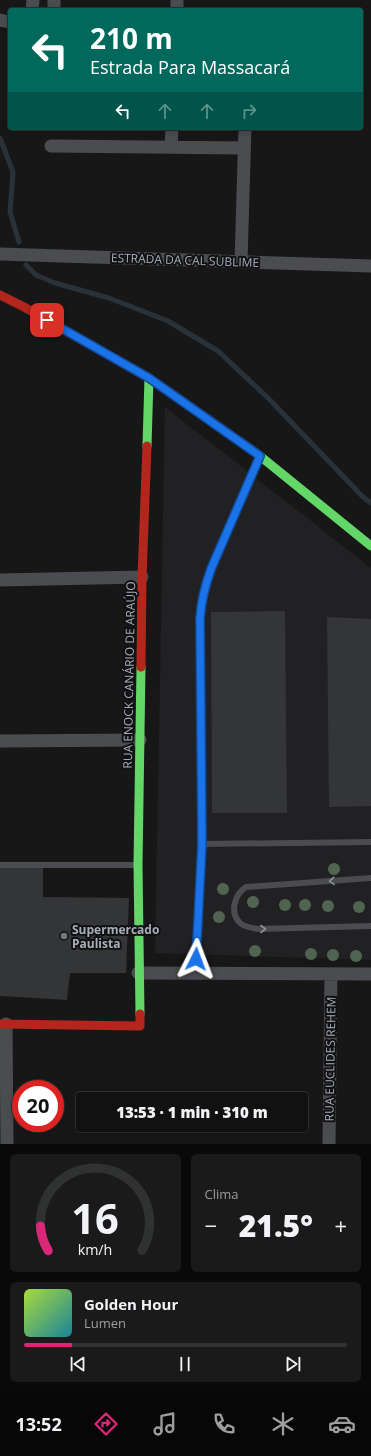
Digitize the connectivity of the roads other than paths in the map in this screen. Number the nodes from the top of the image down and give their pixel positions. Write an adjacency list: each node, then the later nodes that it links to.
1 (172, 130): 4 (street)
2 (245, 130): 5 (street)
3 (51, 146): 4 (street)
4 (171, 147): 5 (street)
5 (244, 148): 7 (street)
6 (0, 254): 7 (street, ESTRADA DA CAL SUBLIME)
7 (241, 262): 8 (street, ESTRADA DA CAL SUBLIME)
8 (371, 266)
9 (0, 295): 10 (street)
10 (149, 378): 11 (street); 13 (street, RUA ENOCK CANÁRIO DE ARAÚJO)
11 (260, 456): 12 (street); 18 (lane)
12 (371, 546)
13 (142, 577): 14 (street); 15 (street, RUA ENOCK CANÁRIO DE ARAÚJO)
14 (0, 580)
15 (140, 740): 16 (street); 20 (street, RUA ENOCK CANÁRIO DE ARAÚJO)
16 (0, 741)
17 (371, 842): 18 (lane)
18 (202, 844): 24 (lane)
19 (0, 864): 20 (lane)
20 (138, 865): 23 (street, RUA ENOCK CANÁRIO DE ARAÚJO)
21 (371, 878): 22 (lane, one-way to 22)
22 (371, 926)
23 (138, 973): 24 (street); 27 (street, RUA ENOCK CANÁRIO DE ARAÚJO)
24 (195, 974): 25 (street)
25 (331, 974): 26 (street); 29 (street, RUA EUCLIDES REHEM)
26 (371, 974)
27 (3, 1024): 28 (street)
28 (7, 1144)
29 (329, 1144)

